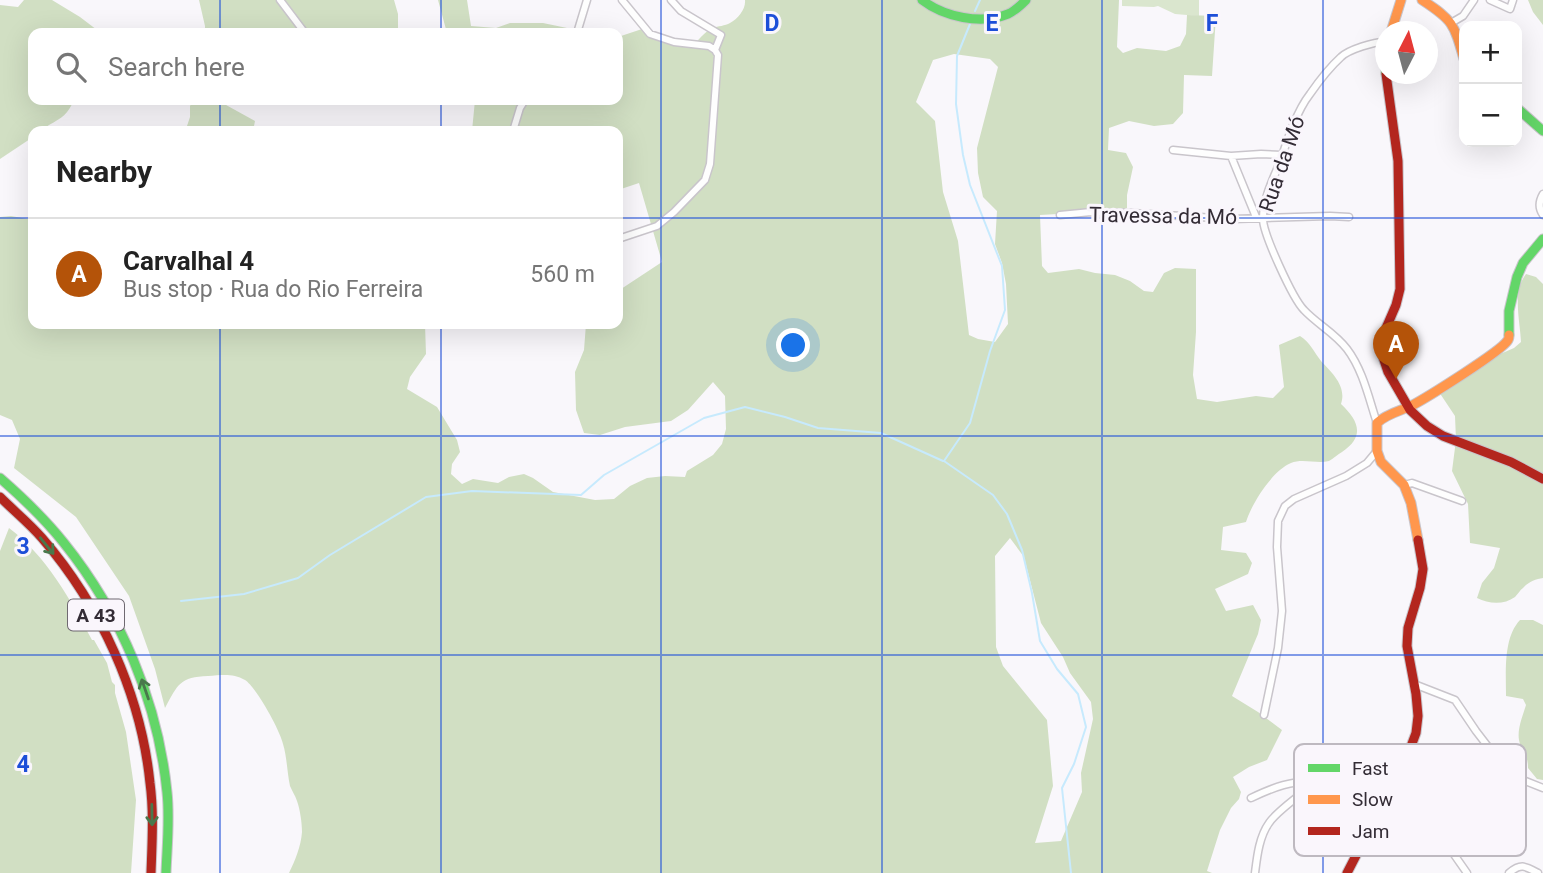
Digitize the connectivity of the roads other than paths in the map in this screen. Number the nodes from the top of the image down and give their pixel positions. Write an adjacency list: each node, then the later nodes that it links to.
1 (280, 0): 14 (street)
2 (587, 0): 15 (street)
3 (622, 0): 18 (street)
4 (671, 0): 18 (street)
5 (1026, 0): 11 (main road)
6 (1401, 0): 12 (main road)
7 (1422, 0): 13 (main road)
8 (1474, 0): 13 (street)
9 (1490, 0): 10 (street)
10 (1513, 0)
11 (923, 1)
12 (1394, 21)
13 (1451, 23): 16 (main road)
14 (300, 28)
15 (579, 28)
16 (1459, 41)
17 (1375, 42): 25 (street, Rua da Mó)
18 (715, 50): 32 (street)
19 (1388, 84): 34 (main road)
20 (522, 105): 22 (street)
21 (1522, 112): 23 (main road)
22 (515, 126)
23 (1543, 131)
24 (1173, 150): 26 (street)
25 (1282, 155): 26 (street); 30 (street, Rua da Mó)
26 (1231, 156): 30 (street)
27 (1543, 194): 29 (street)
28 (1060, 215): 30 (street, Travessa da Mó)
29 (1543, 215)
30 (1259, 217): 31 (street, Travessa da Mó); 35 (street, Rua da Mó)
31 (1349, 217)
32 (623, 237)
33 (1543, 239): 34 (main road)
34 (1409, 407): 35 (main road); 37 (main road)
35 (1377, 423): 36 (main road)
36 (1377, 451): 39 (main road); 43 (street)
37 (1543, 479)
38 (3, 480): 54 (main road, A 43, one-way to 38)
39 (1404, 485): 41 (street); 42 (main road)
40 (0, 497): 53 (main road, A 43, one-way to 53)
41 (1462, 501)
42 (1414, 684): 44 (main road); 45 (street)
43 (1264, 715)
44 (1412, 744)
45 (1486, 744)
46 (1526, 781): 48 (street)
47 (1294, 783): 49 (street)
48 (1543, 788)
49 (1251, 798)
50 (1294, 800): 55 (street)
51 (1356, 856): 56 (main road)
52 (1455, 856): 57 (street)
53 (151, 873)
54 (166, 873)
55 (1255, 873)
56 (1347, 873)
57 (1467, 873)
58 (1508, 873): 59 (street)
59 (1538, 873)

